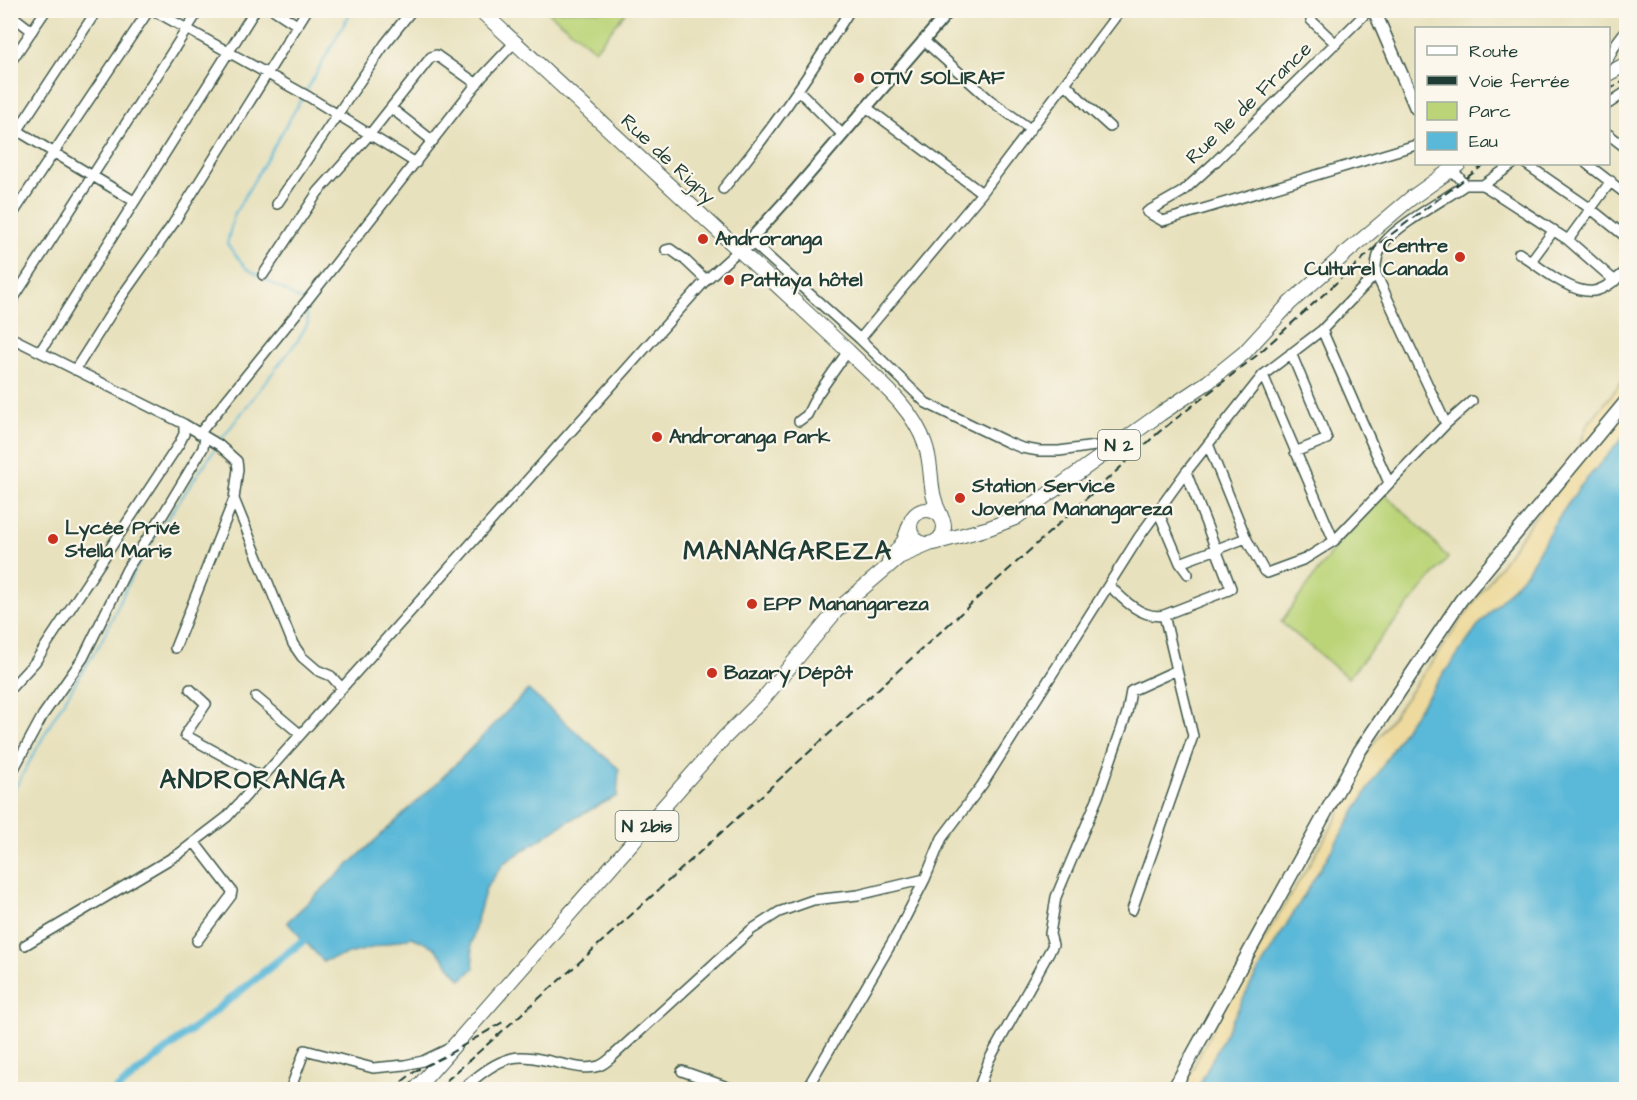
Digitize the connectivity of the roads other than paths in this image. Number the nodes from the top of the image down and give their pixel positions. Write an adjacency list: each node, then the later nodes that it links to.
1 (46, 10): 20 (street)
2 (97, 10): 40 (street)
3 (151, 10): 18 (street); 49 (street)
4 (199, 10): 18 (street)
5 (255, 10): 24 (street)
6 (274, 10): 17 (street)
7 (307, 10): 17 (street)
8 (412, 10): 38 (street)
9 (480, 10): 22 (main road, Rue de Rigny)
10 (850, 10): 32 (street)
11 (950, 10): 21 (street)
12 (1119, 10): 30 (street)
13 (1369, 10): 23 (street, Rue Île de France)
14 (1374, 10): 35 (main road)
15 (10, 14): 20 (street)
16 (1311, 20): 23 (street)
17 (297, 25): 28 (street)
18 (186, 30): 24 (street); 55 (street)
19 (1626, 30): 25 (street)
20 (32, 31): 26 (street)
21 (923, 40): 36 (street); 41 (street)
22 (515, 42): 31 (street); 69 (main road, Rue de Rigny)
23 (1336, 44): 47 (street, Rue Île de France)
24 (229, 52): 28 (street); 62 (street)
25 (1610, 55)
26 (10, 63)
27 (1626, 64): 29 (main road)
28 (267, 73): 38 (street); 85 (street)
29 (1610, 73)
30 (1065, 83): 39 (street); 41 (street)
31 (477, 84): 37 (street); 45 (street)
32 (798, 90): 43 (street); 59 (street)
33 (1626, 93): 34 (street)
34 (1610, 103)
35 (1415, 106)
36 (866, 107): 43 (street); 61 (street)
37 (391, 108): 42 (street); 45 (street)
38 (338, 114): 42 (street); 63 (street)
39 (1110, 127)
40 (14, 128): 46 (street); 49 (street)
41 (1030, 129): 61 (street)
42 (370, 134): 50 (street); 75 (street)
43 (842, 134): 69 (street)
44 (1610, 136): 48 (street)
45 (433, 141): 50 (street)
46 (10, 142)
47 (1415, 145)
48 (1626, 148)
49 (54, 153): 55 (street); 65 (street)
50 (416, 163): 92 (street)
51 (1512, 165): 57 (street)
52 (1527, 165): 64 (street)
53 (1588, 165): 56 (street)
54 (1444, 168): 58 (street); 93 (main road, N 2)
55 (92, 176): 62 (street); 78 (street)
56 (1611, 181): 60 (street); 64 (street)
57 (1483, 185): 58 (street); 66 (street)
58 (1465, 186): 74 (street)
59 (723, 189)
60 (1625, 190)
61 (982, 193): 81 (street)
62 (134, 201): 83 (street)
63 (277, 204)
64 (1591, 209): 67 (street); 68 (street)
65 (10, 218)
66 (1554, 230): 68 (street); 72 (street)
67 (1626, 237)
68 (1568, 240): 77 (street)
69 (743, 247): 76 (street); 81 (street); 82 (main road, Rue de Rigny)
70 (666, 250): 76 (street)
71 (1519, 253): 72 (street)
72 (1532, 261): 77 (street)
73 (1626, 271): 77 (street)
74 (1376, 274): 79 (street); 91 (street)
75 (263, 275)
76 (706, 279): 115 (street)
77 (1615, 281)
78 (10, 304)
79 (1322, 330): 84 (street); 98 (street)
80 (10, 337): 83 (street)
81 (860, 339): 93 (street)
82 (848, 351): 89 (street); 97 (main road, Rue de Rigny)
83 (40, 352): 85 (street)
84 (1292, 353): 86 (street); 95 (street)
85 (75, 370): 90 (street)
86 (1263, 375): 94 (street); 95 (street)
87 (1472, 401): 91 (street)
88 (1626, 401): 135 (main road)
89 (799, 420)
90 (184, 424): 92 (street); 116 (street)
91 (1446, 424): 98 (street)
92 (204, 437): 99 (street); 120 (street)
93 (1123, 442): 103 (main road, N 2)
94 (1208, 444): 96 (street); 104 (street)
95 (1295, 452): 105 (street)
96 (1186, 472): 100 (street); 107 (street)
97 (930, 479): 101 (main road, Rue de Rigny); 102 (main road)
98 (1389, 483): 105 (street)
99 (234, 499): 113 (street); 115 (street)
100 (1158, 510): 108 (street); 111 (street)
101 (941, 517): 102 (main road); 103 (main road, N 2); 106 (main road)
102 (912, 519): 106 (main road); 109 (main road)
103 (988, 528): 106 (main road)
104 (1246, 538): 105 (street); 107 (street)
105 (1334, 541)
106 (933, 543): 109 (main road)
107 (1215, 550): 108 (street); 112 (street)
108 (1180, 563): 110 (street)
109 (885, 567): 127 (main road, N 2bis)
110 (1188, 574)
111 (1109, 585): 112 (street); 123 (street)
112 (1164, 615): 114 (street)
113 (175, 648)
114 (1177, 670): 124 (street); 134 (street)
115 (342, 687): 119 (street)
116 (10, 688)
117 (190, 689): 121 (street)
118 (256, 697): 119 (street)
119 (300, 734): 121 (street)
120 (10, 776)
121 (262, 777): 122 (street)
122 (195, 843): 125 (street); 126 (street)
123 (925, 879): 131 (street); 133 (street)
124 (1132, 910)
125 (197, 941)
126 (25, 945)
127 (456, 1046): 129 (street); 130 (main road, N 2bis)
128 (682, 1071): 132 (street)
129 (290, 1089)
130 (415, 1089)
131 (461, 1089)
132 (736, 1089)
133 (806, 1089)
134 (978, 1089)
135 (1173, 1089)

